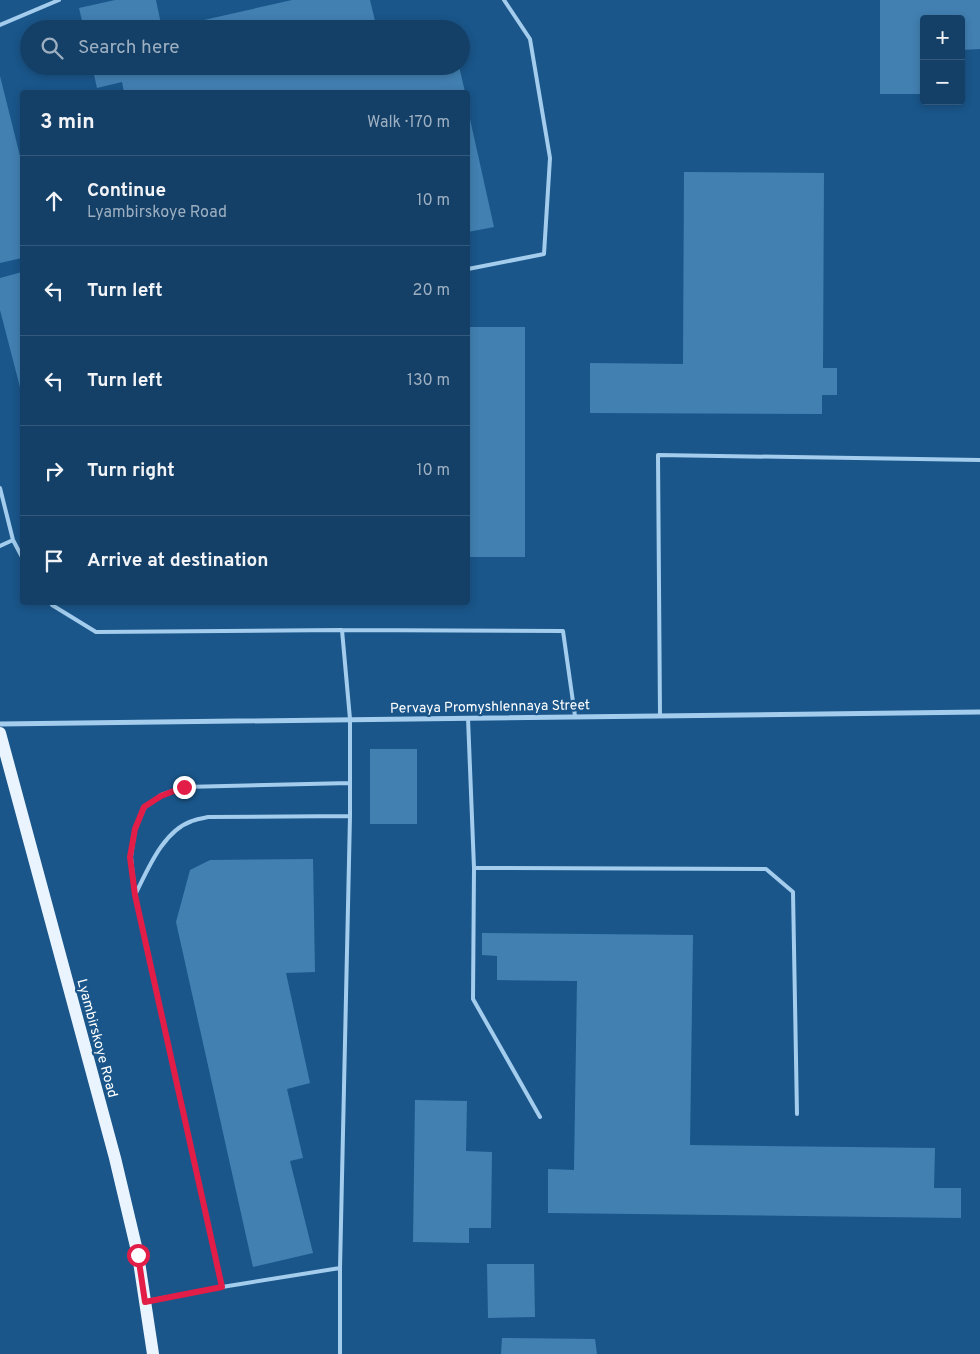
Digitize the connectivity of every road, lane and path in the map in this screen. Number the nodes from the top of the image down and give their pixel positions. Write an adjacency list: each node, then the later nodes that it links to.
1 (59, 0): 3 (lane)
2 (504, 0): 4 (lane)
3 (0, 26)
4 (470, 269)
5 (980, 460): 13 (lane)
6 (0, 488): 7 (lane)
7 (13, 540): 8 (lane); 9 (lane)
8 (0, 546)
9 (20, 553)
10 (52, 605): 11 (lane)
11 (342, 630): 14 (lane); 16 (lane)
12 (980, 712): 13 (street, Pervaya Promyshlennaya Street)
13 (660, 715): 14 (street, Pervaya Promyshlennaya Street)
14 (575, 716): 15 (street, Pervaya Promyshlennaya Street)
15 (468, 718): 16 (street, Pervaya Promyshlennaya Street); 21 (lane)
16 (350, 719): 17 (street, Pervaya Promyshlennaya Street); 19 (lane)
17 (0, 724)
18 (0, 733): 27 (main road, Lyambirskoye Road)
19 (350, 783): 20 (lane); 22 (lane)
20 (350, 816): 22 (lane); 25 (lane)
21 (474, 868): 23 (lane); 24 (lane)
22 (135, 895): 26 (lane)
23 (797, 1114)
24 (540, 1117)
25 (340, 1268): 26 (lane); 29 (lane)
26 (222, 1287): 27 (lane)
27 (145, 1302): 28 (main road, Lyambirskoye Road)
28 (153, 1354)
29 (340, 1354)

